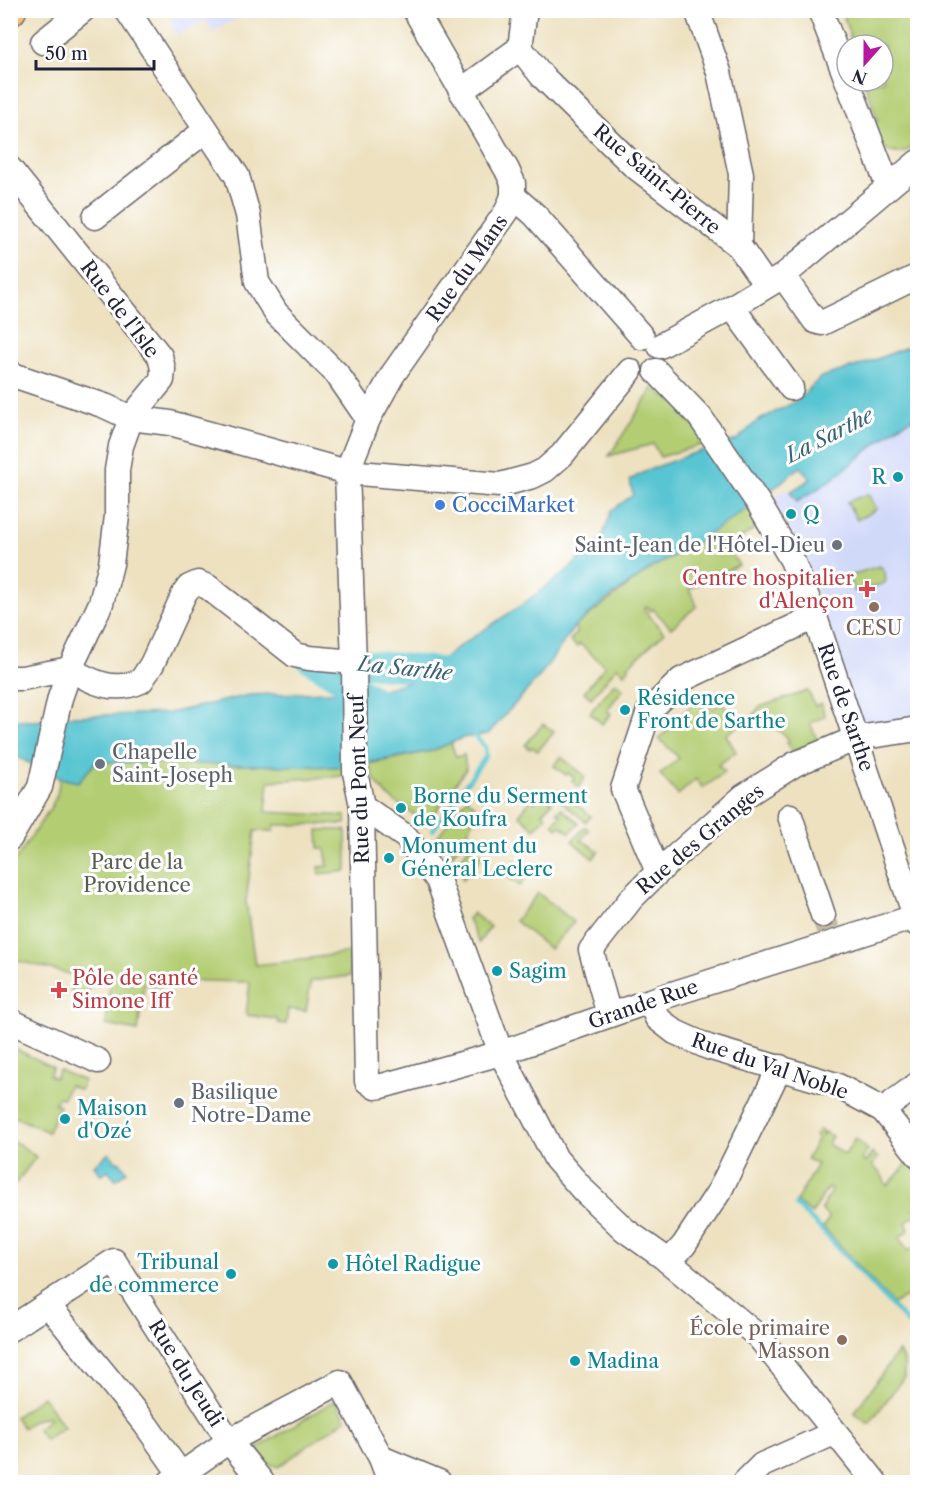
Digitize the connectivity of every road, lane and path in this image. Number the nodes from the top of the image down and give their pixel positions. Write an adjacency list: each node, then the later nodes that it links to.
1 (83, 10): 7 (street)
2 (127, 10): 10 (street)
3 (415, 10): 9 (street, Rue du Mans)
4 (525, 10): 8 (street)
5 (697, 10): 16 (street)
6 (820, 10): 13 (street)
7 (43, 42)
8 (520, 48): 9 (street); 16 (street, Rue Saint-Pierre)
9 (461, 91): 14 (street, Rue du Mans)
10 (206, 130): 15 (street); 26 (street)
11 (918, 162): 13 (street)
12 (10, 169): 25 (street, Rue de l'Isle)
13 (888, 186): 18 (street)
14 (513, 196): 20 (street); 26 (street, Rue du Mans)
15 (95, 217)
16 (739, 246): 18 (street, Rue Saint-Pierre)
17 (918, 276): 18 (street, Rue Saint-Pierre)
18 (774, 280): 19 (street)
19 (732, 307): 20 (street); 24 (street)
20 (651, 341): 21 (street); 22 (street)
21 (630, 371): 22 (street); 27 (street)
22 (656, 371): 28 (street, Rue de Sarthe)
23 (10, 374): 25 (street)
24 (791, 388)
25 (131, 418): 27 (street); 29 (street, Rue de l'Isle)
26 (368, 419): 27 (street, Rue du Mans)
27 (347, 472): 30 (street, Rue du Pont Neuf)
28 (815, 617): 33 (street, Rue de Sarthe); 37 (street)
29 (70, 669): 30 (street); 31 (street); 36 (street, Rue de l'Isle)
30 (354, 673): 34 (street, Rue du Pont Neuf)
31 (10, 678)
32 (918, 729): 33 (street, Rue des Granges)
33 (857, 738): 37 (street, Rue des Granges); 38 (street, Rue de Sarthe)
34 (362, 806): 43 (street); 47 (street, Rue du Pont Neuf)
35 (790, 816): 39 (street)
36 (10, 838)
37 (658, 872): 41 (street, Rue des Granges)
38 (917, 919): 39 (street, Grande Rue)
39 (827, 930): 40 (street, Grande Rue)
40 (650, 1001): 41 (street, Grande Rue); 45 (street, Rue du Val Noble)
41 (609, 1015): 43 (street, Grande Rue)
42 (10, 1021): 44 (street)
43 (501, 1053): 47 (street, Grande Rue); 50 (street)
44 (98, 1060)
45 (780, 1067): 48 (street, Rue du Val Noble); 50 (street)
46 (918, 1084): 48 (street)
47 (370, 1085)
48 (884, 1110): 49 (street, Rue du Val Noble)
49 (918, 1155)
50 (669, 1262): 53 (street)
51 (48, 1305): 52 (street); 54 (street, Rue du Jeudi); 56 (street)
52 (10, 1329)
53 (834, 1433): 60 (street); 61 (street)
54 (230, 1442): 55 (street); 56 (street); 57 (street, Rue du Jeudi)
55 (381, 1458): 58 (street); 59 (street)
56 (175, 1479)
57 (262, 1482)
58 (390, 1482)
59 (439, 1482)
60 (745, 1482)
61 (875, 1482)

